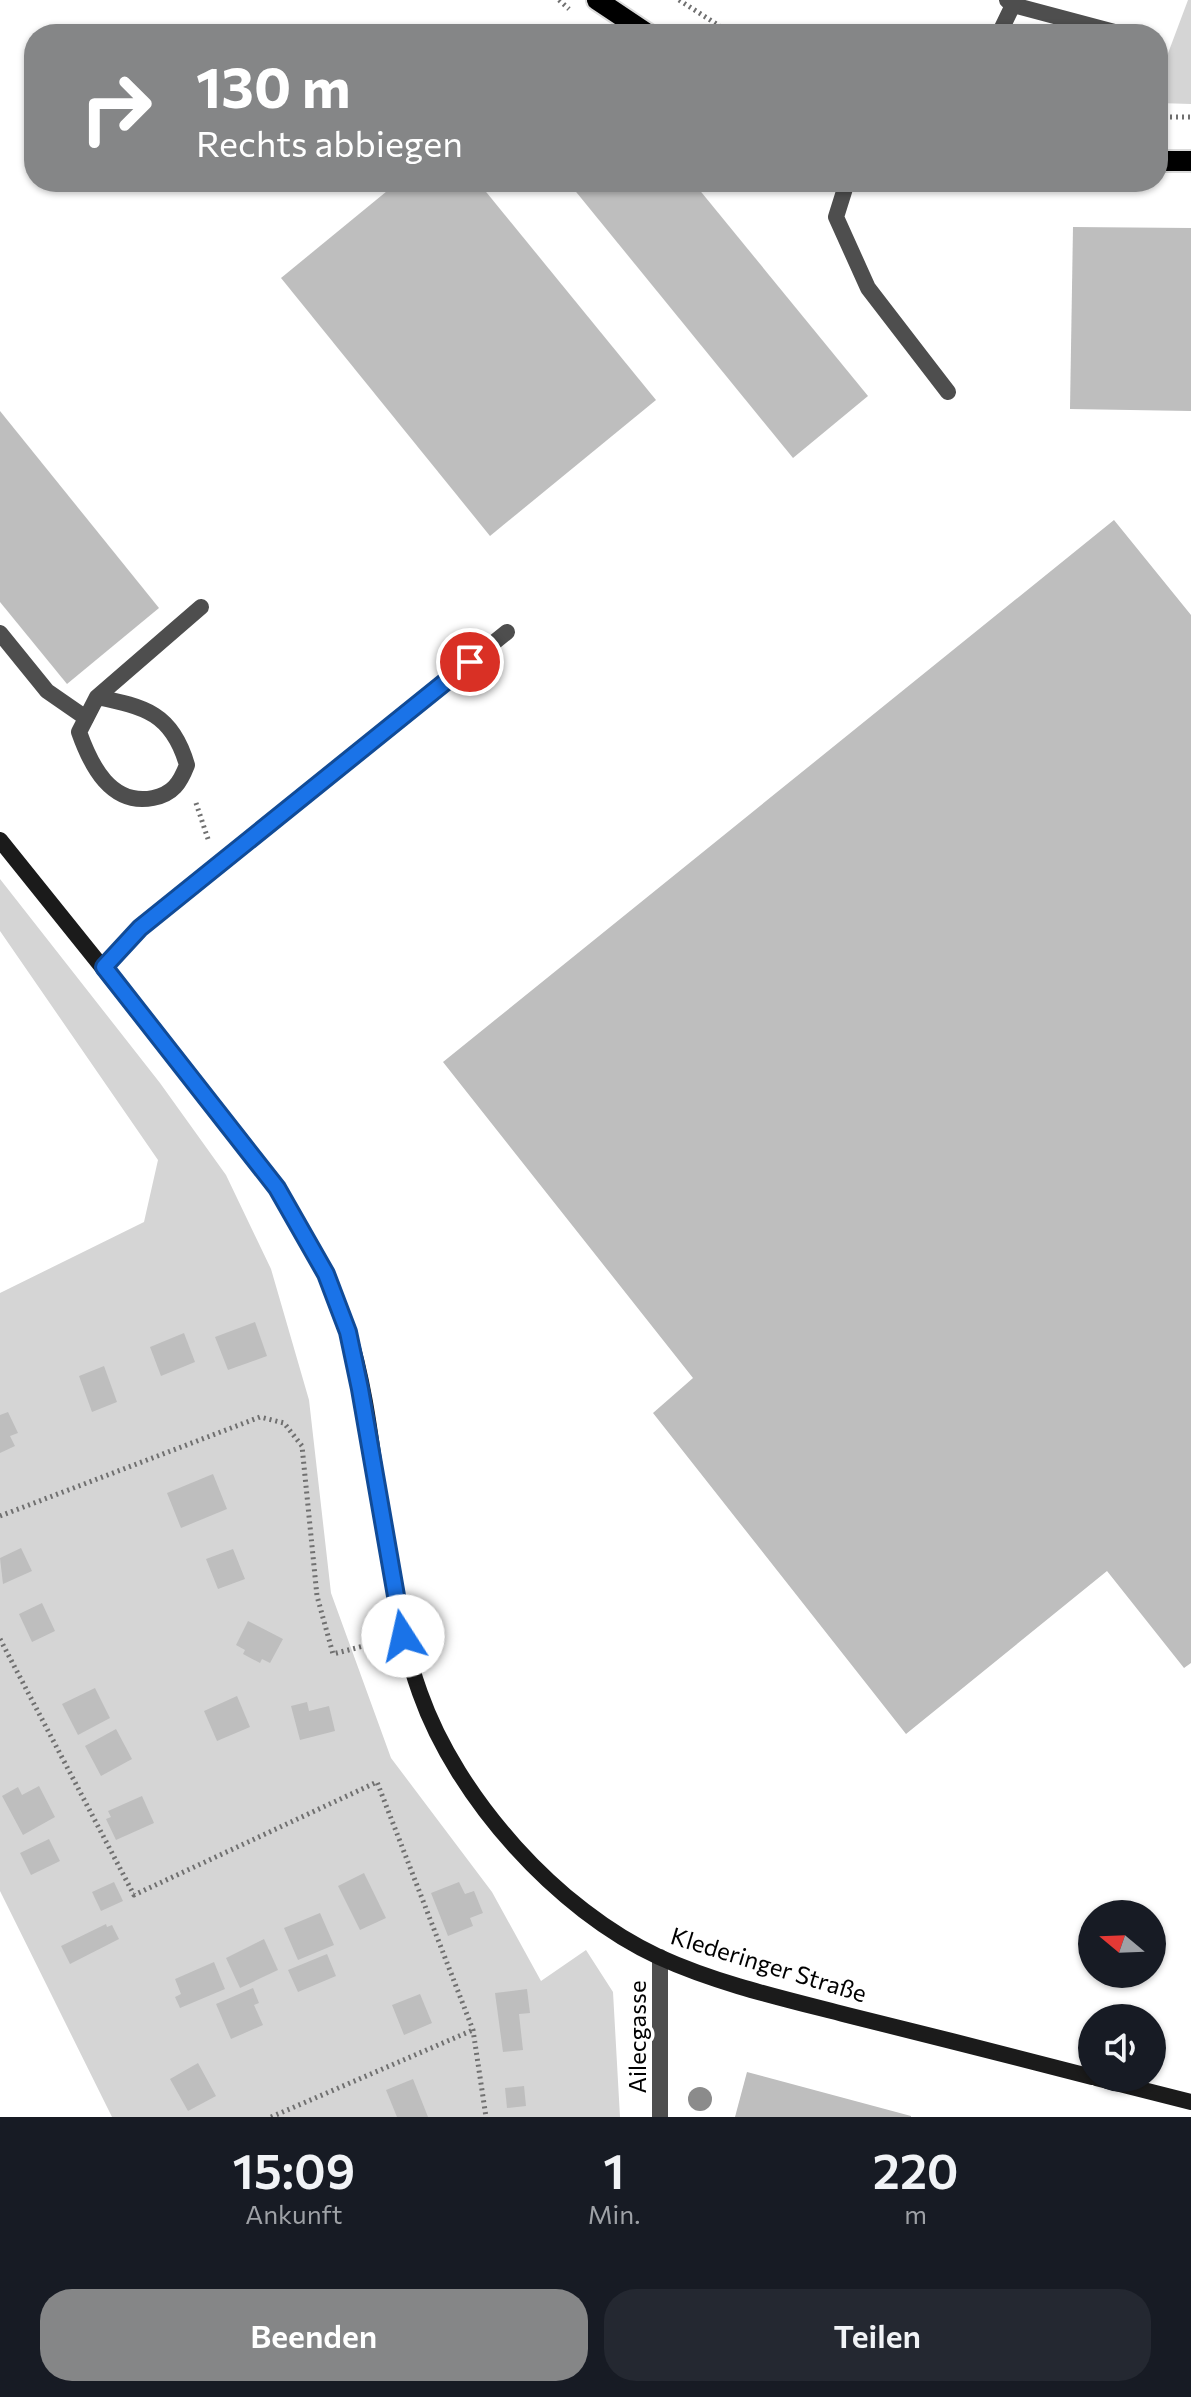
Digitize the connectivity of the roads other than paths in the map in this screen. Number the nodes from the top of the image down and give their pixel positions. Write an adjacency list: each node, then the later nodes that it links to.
1 (597, 0): 3 (main road)
2 (1010, 3): 4 (street); 5 (street)
3 (633, 24)
4 (1003, 24)
5 (1086, 24)
6 (1168, 161): 7 (main road)
7 (1191, 161)
8 (844, 192): 9 (street)
9 (948, 392)
10 (201, 607): 13 (street)
11 (507, 632): 16 (street)
12 (0, 633): 14 (street)
13 (97, 697): 14 (street); 14 (street)
14 (86, 718)
15 (0, 840): 16 (street, Klederinger Straße)
16 (104, 967): 17 (street, Klederinger Straße)
17 (660, 1957): 18 (street, Klederinger Straße); 21 (street, Ailecgasse)
18 (1078, 2074)
19 (1151, 2092): 20 (street, Klederinger Straße)
20 (1191, 2102)
21 (660, 2117)

